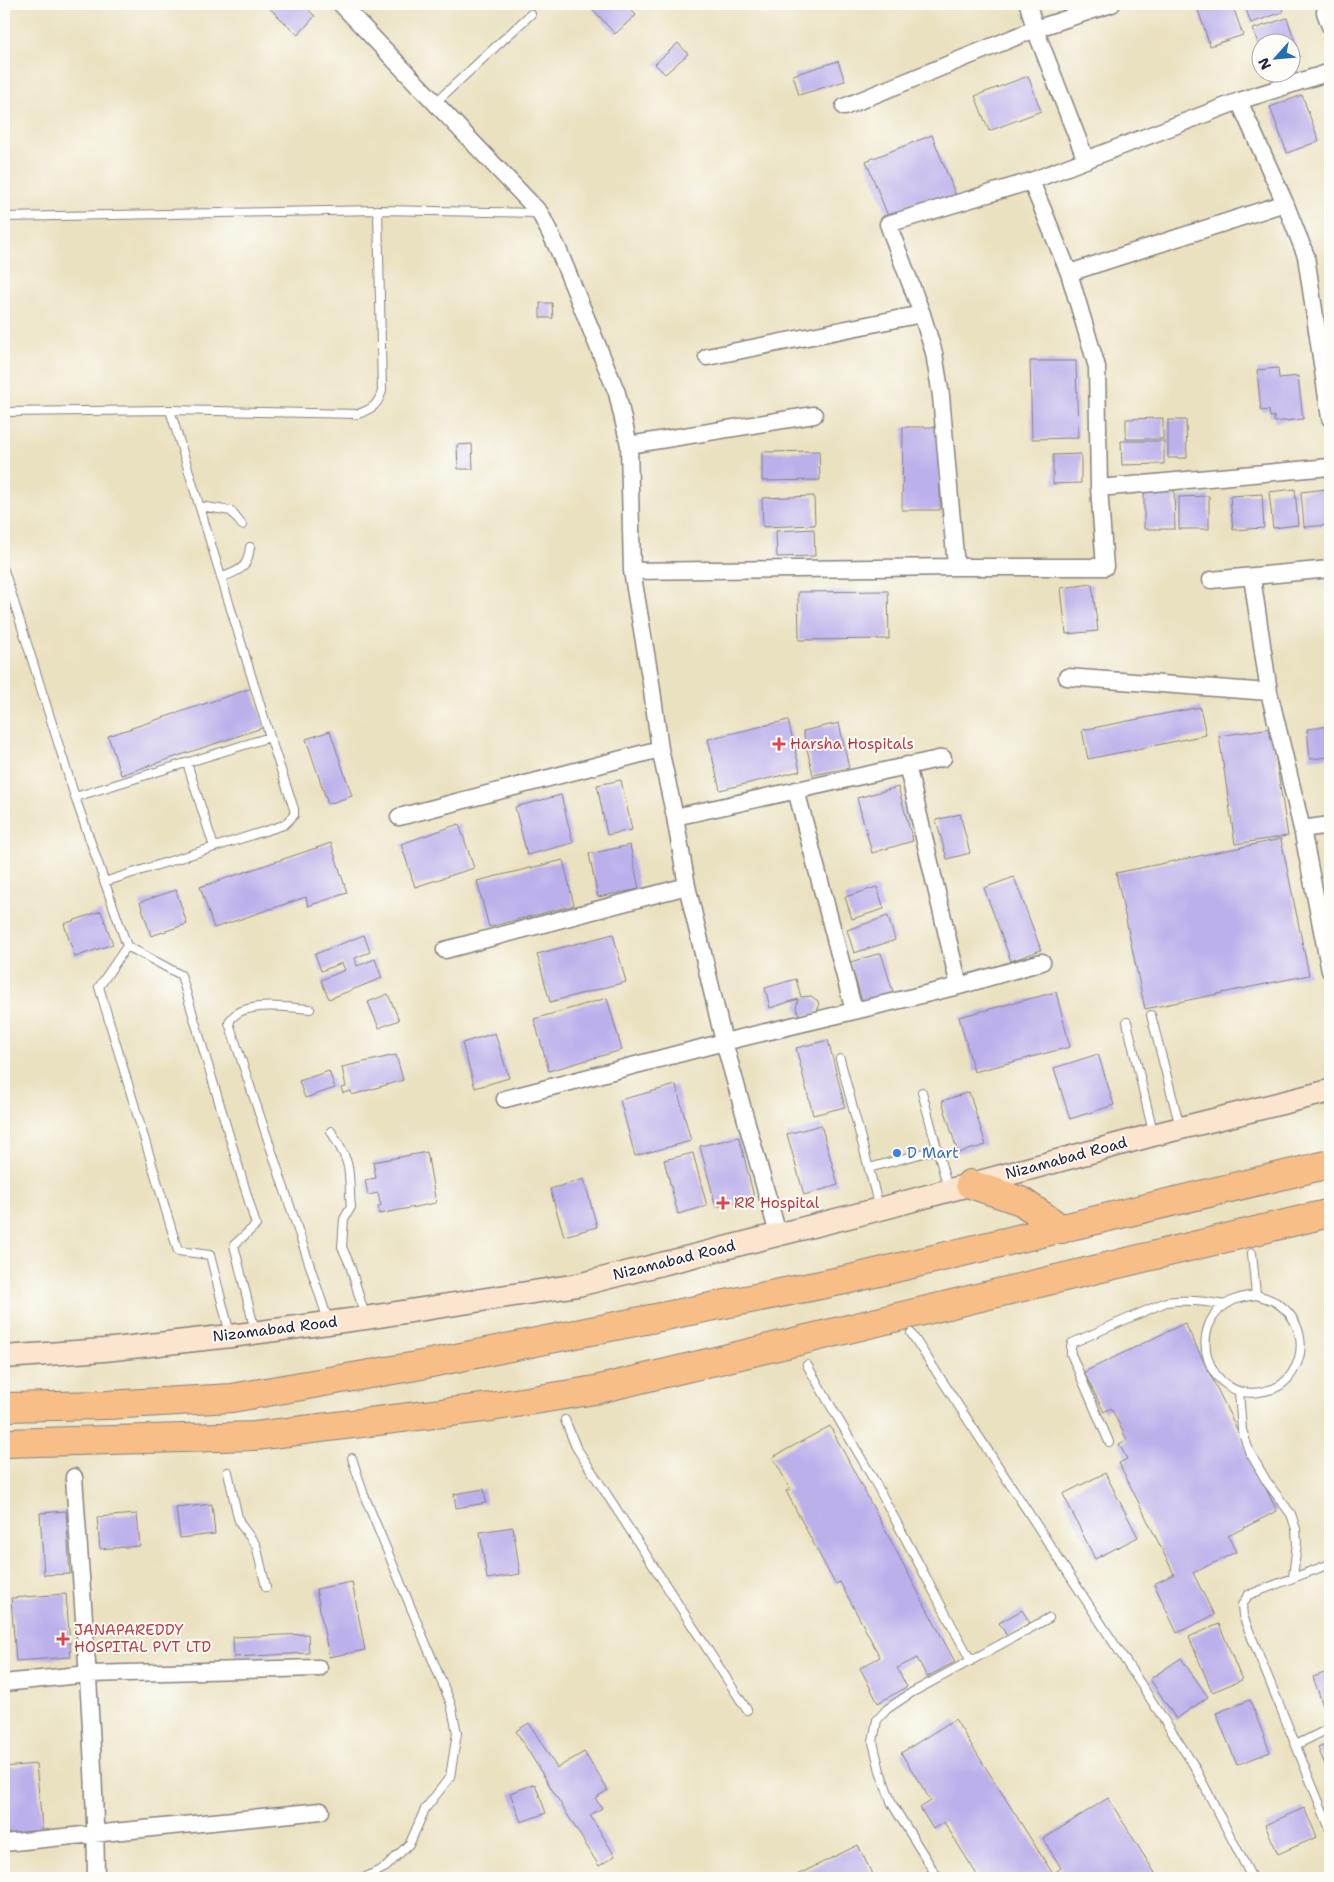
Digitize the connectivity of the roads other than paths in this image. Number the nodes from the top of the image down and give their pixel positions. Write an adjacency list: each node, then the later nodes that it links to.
1 (342, 4): 7 (street)
2 (1028, 4): 5 (street)
3 (1112, 4): 5 (street)
4 (531, 14): 7 (lane)
5 (1035, 29): 9 (street); 10 (street)
6 (1330, 72): 8 (street)
7 (436, 102): 14 (street)
8 (1239, 102): 10 (street); 12 (street)
9 (844, 107)
10 (1086, 160): 11 (street)
11 (1031, 181): 16 (street); 17 (street)
12 (1285, 203): 16 (street); 22 (street)
13 (378, 210): 14 (lane); 15 (lane); 19 (lane)
14 (540, 213): 23 (street)
15 (4, 217)
16 (1069, 273): 25 (street)
17 (922, 314): 18 (street); 29 (street)
18 (707, 357)
19 (170, 410): 20 (lane); 26 (lane)
20 (4, 412)
21 (814, 415): 23 (street)
22 (1330, 418)
23 (629, 446): 32 (street)
24 (1330, 467): 25 (street)
25 (1099, 488): 29 (street)
26 (200, 506): 27 (lane); 34 (lane)
27 (242, 525)
28 (250, 547): 34 (lane)
29 (956, 568): 32 (street)
30 (1330, 569): 33 (street)
31 (4, 570): 44 (lane)
32 (632, 571): 39 (street)
33 (1252, 577): 35 (street); 37 (street)
34 (222, 578): 38 (lane)
35 (1211, 580)
36 (1067, 677): 37 (street)
37 (1269, 692): 48 (street)
38 (270, 737): 41 (lane); 49 (lane)
39 (660, 749): 45 (street); 46 (street)
40 (943, 758): 42 (street)
41 (187, 763): 44 (lane); 49 (lane)
42 (906, 765): 43 (street); 57 (street)
43 (796, 790): 46 (street); 59 (street)
44 (75, 797): 50 (lane)
45 (399, 817)
46 (675, 817): 51 (street)
47 (1330, 825): 48 (street)
48 (1302, 829): 52 (street)
49 (214, 848): 50 (lane)
50 (104, 882): 53 (lane)
51 (687, 886): 54 (street); 62 (street)
52 (1328, 938): 56 (street)
53 (127, 946): 83 (lane); 85 (lane)
54 (445, 950)
55 (1042, 962): 57 (street)
56 (1330, 971)
57 (959, 986): 59 (street)
58 (310, 1009): 82 (lane)
59 (854, 1011): 62 (street)
60 (1151, 1015): 67 (lane)
61 (1127, 1022): 69 (lane)
62 (724, 1042): 66 (street); 77 (street)
63 (840, 1058): 72 (lane)
64 (1330, 1091): 67 (main road, Nizamabad Road)
65 (922, 1092): 70 (lane)
66 (505, 1099)
67 (1180, 1128): 69 (main road, Nizamabad Road)
68 (331, 1131): 81 (lane)
69 (1153, 1135): 73 (main road, Nizamabad Road)
70 (938, 1149): 72 (lane); 73 (lane)
71 (1330, 1164): 76 (highway)
72 (869, 1168): 74 (lane)
73 (959, 1187): 74 (main road, Nizamabad Road); 76 (highway)
74 (880, 1209): 77 (main road, Nizamabad Road)
75 (1330, 1212): 92 (highway)
76 (1062, 1229): 89 (highway)
77 (778, 1234): 81 (main road, Nizamabad Road)
78 (1252, 1253): 79 (lane)
79 (1256, 1295): 80 (lane); 88 (lane)
80 (1226, 1305): 88 (lane); 91 (lane)
81 (365, 1318): 82 (main road, Nizamabad Road)
82 (329, 1322): 83 (main road, Nizamabad Road)
83 (255, 1332): 85 (main road, Nizamabad Road)
84 (911, 1334): 114 (lane)
85 (230, 1336): 86 (main road, Nizamabad Road)
86 (4, 1357)
87 (807, 1364): 100 (lane)
88 (1239, 1392): 97 (lane)
89 (4, 1407)
90 (565, 1420): 104 (lane)
91 (1110, 1442)
92 (4, 1443)
93 (352, 1458): 111 (lane)
94 (228, 1472): 98 (lane)
95 (74, 1478): 102 (street)
96 (1330, 1564): 97 (lane)
97 (1293, 1578): 106 (lane)
98 (266, 1587)
99 (1049, 1618): 100 (lane)
100 (970, 1662): 113 (lane)
101 (319, 1668): 102 (street)
102 (88, 1674): 103 (street); 109 (street)
103 (4, 1683)
104 (747, 1710)
105 (1330, 1728): 106 (lane)
106 (1296, 1745): 108 (lane)
107 (321, 1811): 109 (street)
108 (1330, 1830)
109 (96, 1834): 110 (street); 112 (street)
110 (4, 1843)
111 (368, 1877)
112 (96, 1878)
113 (938, 1878)
114 (1252, 1878)

